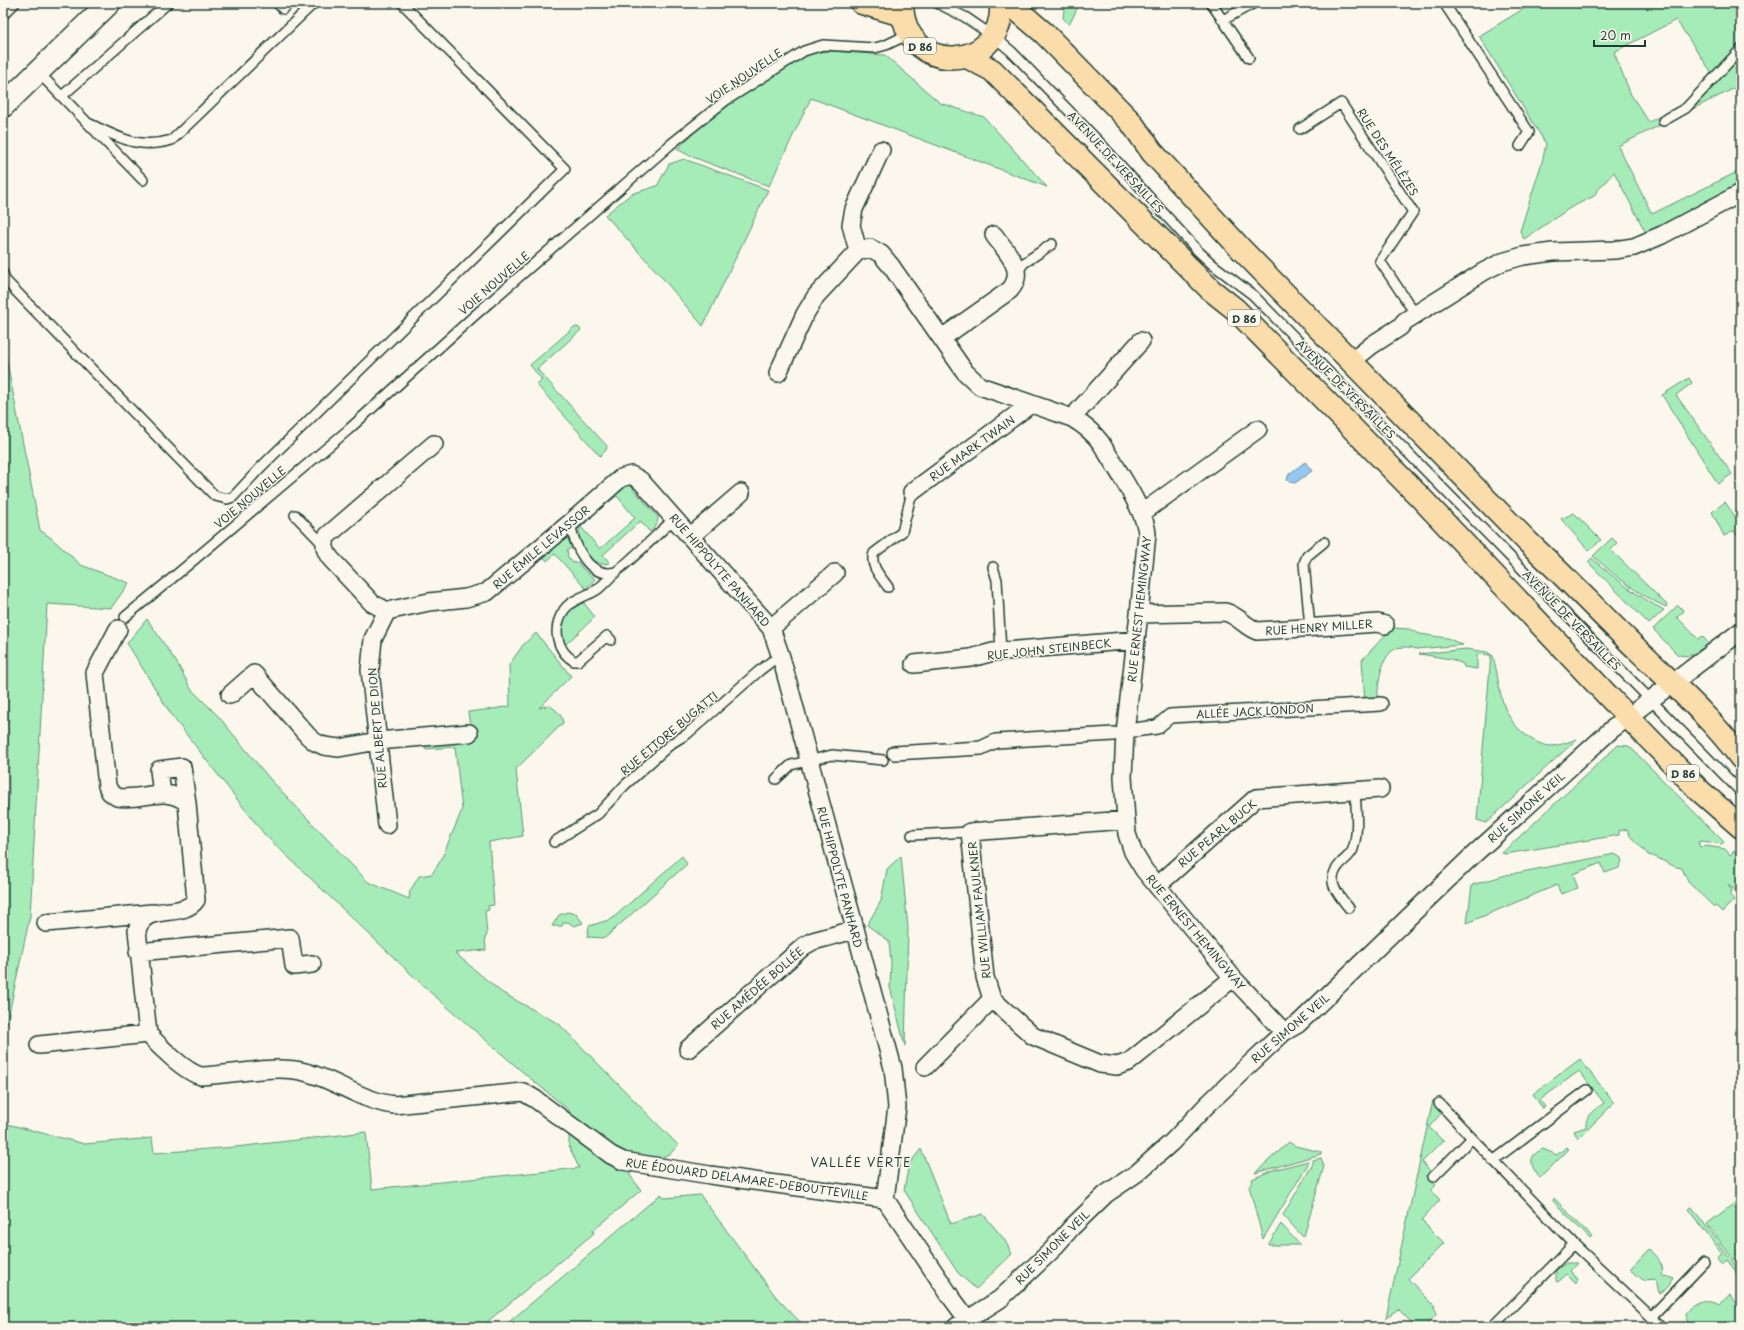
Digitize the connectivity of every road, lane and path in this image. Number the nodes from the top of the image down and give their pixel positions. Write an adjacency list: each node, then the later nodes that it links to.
1 (15, 3): 15 (lane)
2 (109, 3): 22 (main road)
3 (168, 3): 23 (lane)
4 (277, 3): 5 (lane)
5 (290, 3)
6 (314, 3): 26 (lane)
7 (402, 3): 36 (lane)
8 (862, 3): 16 (main road, D 86)
9 (937, 3): 18 (lane, AVENUE DE VERSAILLES)
10 (1001, 3): 18 (main road, D 86)
11 (1009, 3): 40 (main road, AVENUE DE VERSAILLES)
12 (1211, 3): 17 (lane)
13 (1254, 3): 17 (lane)
14 (1444, 3): 28 (lane)
15 (3, 15)
16 (905, 17): 20 (main road, D 86); 62 (lane, VOIE NOUVELLE)
17 (1223, 20): 21 (lane)
18 (993, 36): 20 (main road, D 86); 74 (lane, AVENUE DE VERSAILLES)
19 (1741, 50): 25 (lane)
20 (965, 56): 76 (main road, AVENUE DE VERSAILLES / D 86)
21 (1249, 58)
22 (38, 72): 23 (lane); 24 (main road)
23 (62, 96): 26 (lane)
24 (6, 98)
25 (1663, 121)
26 (88, 123): 30 (lane)
27 (1300, 129): 37 (lane, RUE DES MÉLÈZES)
28 (1520, 146)
29 (881, 150): 34 (street)
30 (143, 180)
31 (1741, 193): 37 (street)
32 (994, 235): 35 (street)
33 (1052, 244): 35 (lane)
34 (858, 251): 38 (street, RUE ERNEST HEMINGWAY); 41 (street)
35 (1017, 272): 38 (street)
36 (3, 273)
37 (1416, 315): 40 (street)
38 (942, 338): 42 (street, RUE ERNEST HEMINGWAY)
39 (1142, 341): 43 (street)
40 (1352, 362): 72 (main road, AVENUE DE VERSAILLES)
41 (778, 373)
42 (1031, 404): 43 (street, RUE ERNEST HEMINGWAY); 47 (street, RUE MARK TWAIN)
43 (1072, 418): 49 (street, RUE ERNEST HEMINGWAY)
44 (1258, 429): 49 (street)
45 (434, 444): 55 (street)
46 (621, 478): 51 (street, RUE HIPPOLYTE PANHARD); 52 (street, RUE ÉMILE LEVASSOR)
47 (912, 492): 59 (lane)
48 (741, 493): 53 (street)
49 (1142, 513): 61 (street, RUE ERNEST HEMINGWAY)
50 (295, 515): 55 (lane)
51 (675, 518): 53 (street, RUE HIPPOLYTE PANHARD); 57 (lane)
52 (570, 523): 57 (lane); 60 (street, RUE ÉMILE LEVASSOR)
53 (691, 536): 65 (street, RUE HIPPOLYTE PANHARD)
54 (1324, 542): 64 (lane)
55 (325, 546): 60 (street)
56 (993, 567): 69 (lane)
57 (616, 572): 67 (lane)
58 (835, 573): 65 (street)
59 (888, 587)
60 (387, 612): 80 (street, RUE ALBERT DE DION)
61 (1139, 614): 64 (street, RUE HENRY MILLER); 68 (street, RUE ERNEST HEMINGWAY)
62 (121, 623): 88 (street)
63 (1386, 625): 64 (street, RUE HENRY MILLER)
64 (1310, 627)
65 (771, 628): 70 (street, RUE HIPPOLYTE PANHARD)
66 (1741, 631): 72 (street, RUE SIMONE VEIL)
67 (611, 640)
68 (1136, 640): 69 (street, RUE JOHN STEINBECK); 90 (street, RUE ERNEST HEMINGWAY)
69 (1001, 652): 71 (street, RUE JOHN STEINBECK)
70 (781, 657): 83 (street, RUE HIPPOLYTE PANHARD); 95 (lane, RUE ETTORE BUGATTI)
71 (914, 664)
72 (1672, 683): 74 (street, RUE SIMONE VEIL); 82 (main road, AVENUE DE VERSAILLES)
73 (230, 695): 80 (street)
74 (1649, 700): 76 (street, RUE SIMONE VEIL); 87 (lane, AVENUE DE VERSAILLES)
75 (1381, 704): 77 (street, ALLÉE JACK LONDON)
76 (1628, 717): 92 (main road, AVENUE DE VERSAILLES / D 86); 105 (street, RUE SIMONE VEIL)
77 (1134, 730)
78 (469, 733): 80 (street)
79 (1114, 734): 81 (street)
80 (378, 741): 91 (street, RUE ALBERT DE DION)
81 (888, 756): 83 (lane)
82 (1741, 758)
83 (809, 760): 84 (lane); 100 (street, RUE HIPPOLYTE PANHARD)
84 (776, 779)
85 (1380, 789): 86 (street, RUE PEARL BUCK)
86 (1355, 790): 96 (street, RUE PEARL BUCK); 97 (lane)
87 (1741, 792)
88 (162, 794): 89 (street); 89 (street)
89 (187, 803): 98 (street)
90 (1125, 820): 93 (street, RUE WILLIAM FAULKNER); 96 (street, RUE ERNEST HEMINGWAY)
91 (387, 825)
92 (1741, 827)
93 (970, 832): 94 (lane); 104 (street, RUE WILLIAM FAULKNER)
94 (912, 835)
95 (554, 842)
96 (1157, 886): 103 (street, RUE ERNEST HEMINGWAY)
97 (1349, 908)
98 (152, 913): 99 (street); 101 (street)
99 (46, 923)
100 (854, 930): 108 (street, RUE AMÉDÉE BOLLÉE); 115 (street, RUE HIPPOLYTE PANHARD)
101 (138, 952): 102 (street); 106 (street)
102 (312, 964)
103 (1233, 978): 104 (street); 105 (street, RUE ERNEST HEMINGWAY)
104 (992, 999): 109 (street)
105 (1284, 1032): 119 (street, RUE SIMONE VEIL)
106 (148, 1034): 107 (street); 115 (street, RUE ÉDOUARD DELAMARE-DEBOUTTEVILLE)
107 (39, 1045)
108 (688, 1049)
109 (925, 1067)
110 (1587, 1090): 113 (lane)
111 (1439, 1103): 112 (lane)
112 (1472, 1138): 113 (lane); 114 (lane)
113 (1493, 1161): 116 (lane)
114 (1432, 1177)
115 (885, 1199): 119 (street)
116 (1574, 1244): 118 (lane); 120 (lane)
117 (1704, 1262): 118 (lane)
118 (1651, 1317): 121 (lane)
119 (966, 1325)
120 (1492, 1327)
121 (1662, 1327)

